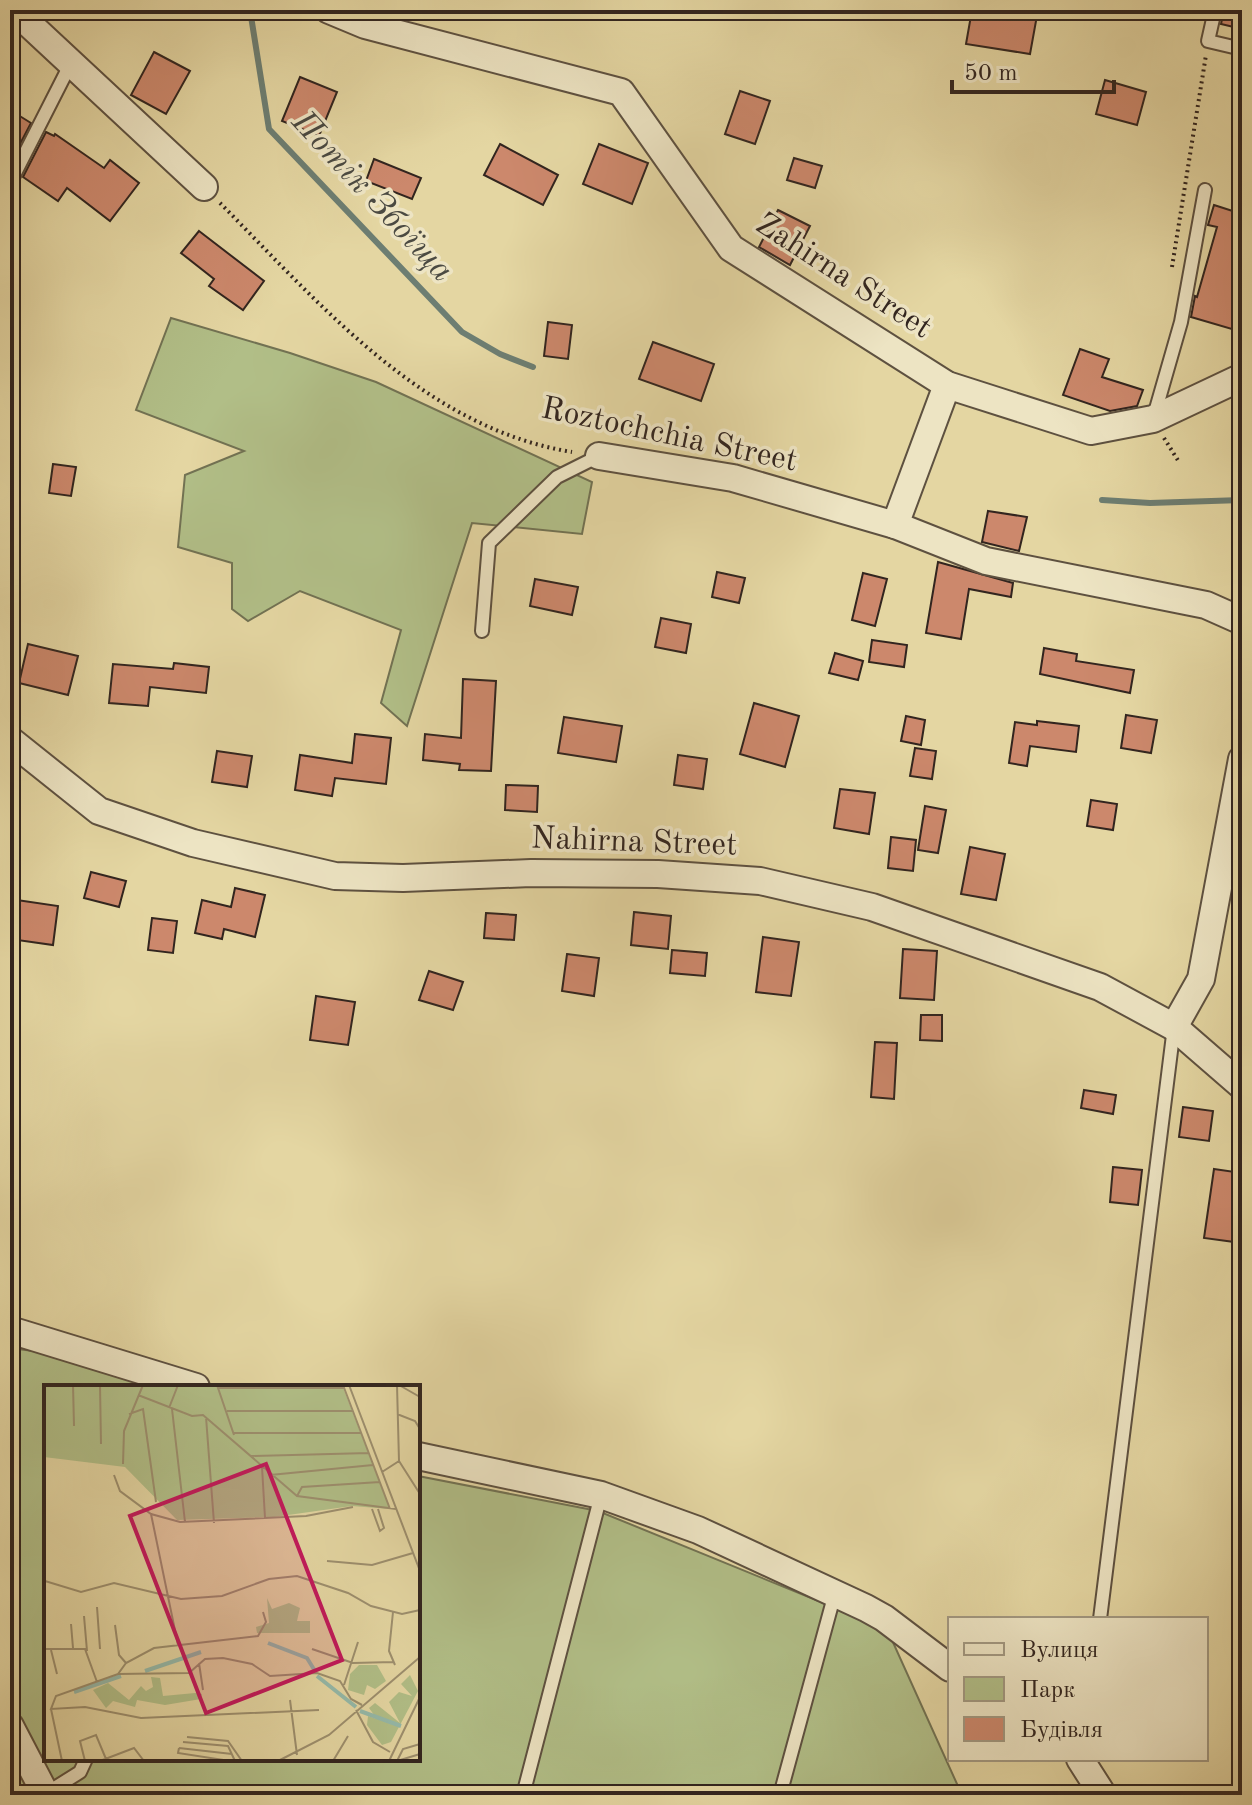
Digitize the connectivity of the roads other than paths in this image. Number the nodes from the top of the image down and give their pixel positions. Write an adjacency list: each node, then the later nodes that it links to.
1 (14, 10): 5 (street)
2 (329, 10): 10 (street, Zahirna Street)
3 (1215, 10): 4 (lane)
4 (1242, 49)
5 (71, 63): 6 (lane); 7 (street)
6 (10, 183)
7 (204, 187)
8 (1205, 190): 11 (lane)
9 (1242, 377): 11 (street, Zahirna Street)
10 (947, 385): 11 (street, Zahirna Street); 13 (street)
11 (1153, 419)
12 (599, 456): 13 (street, Roztochchia Street); 15 (lane)
13 (895, 525): 14 (street, Roztochchia Street)
14 (1242, 621)
15 (482, 631)
16 (10, 740): 18 (street, Nahirna Street)
17 (1242, 759): 18 (street)
18 (1174, 1027): 19 (street, Nahirna Street); 25 (lane)
19 (1242, 1086)
20 (10, 1330): 21 (street)
21 (181, 1385)
22 (420, 1456): 23 (street)
23 (601, 1495): 24 (street); 31 (lane)
24 (835, 1593): 26 (street); 32 (lane)
25 (1100, 1617)
26 (948, 1666)
27 (10, 1726): 30 (street)
28 (85, 1761): 30 (lane)
29 (1081, 1761): 33 (street)
30 (45, 1794)
31 (523, 1795)
32 (780, 1795)
33 (1103, 1795)

